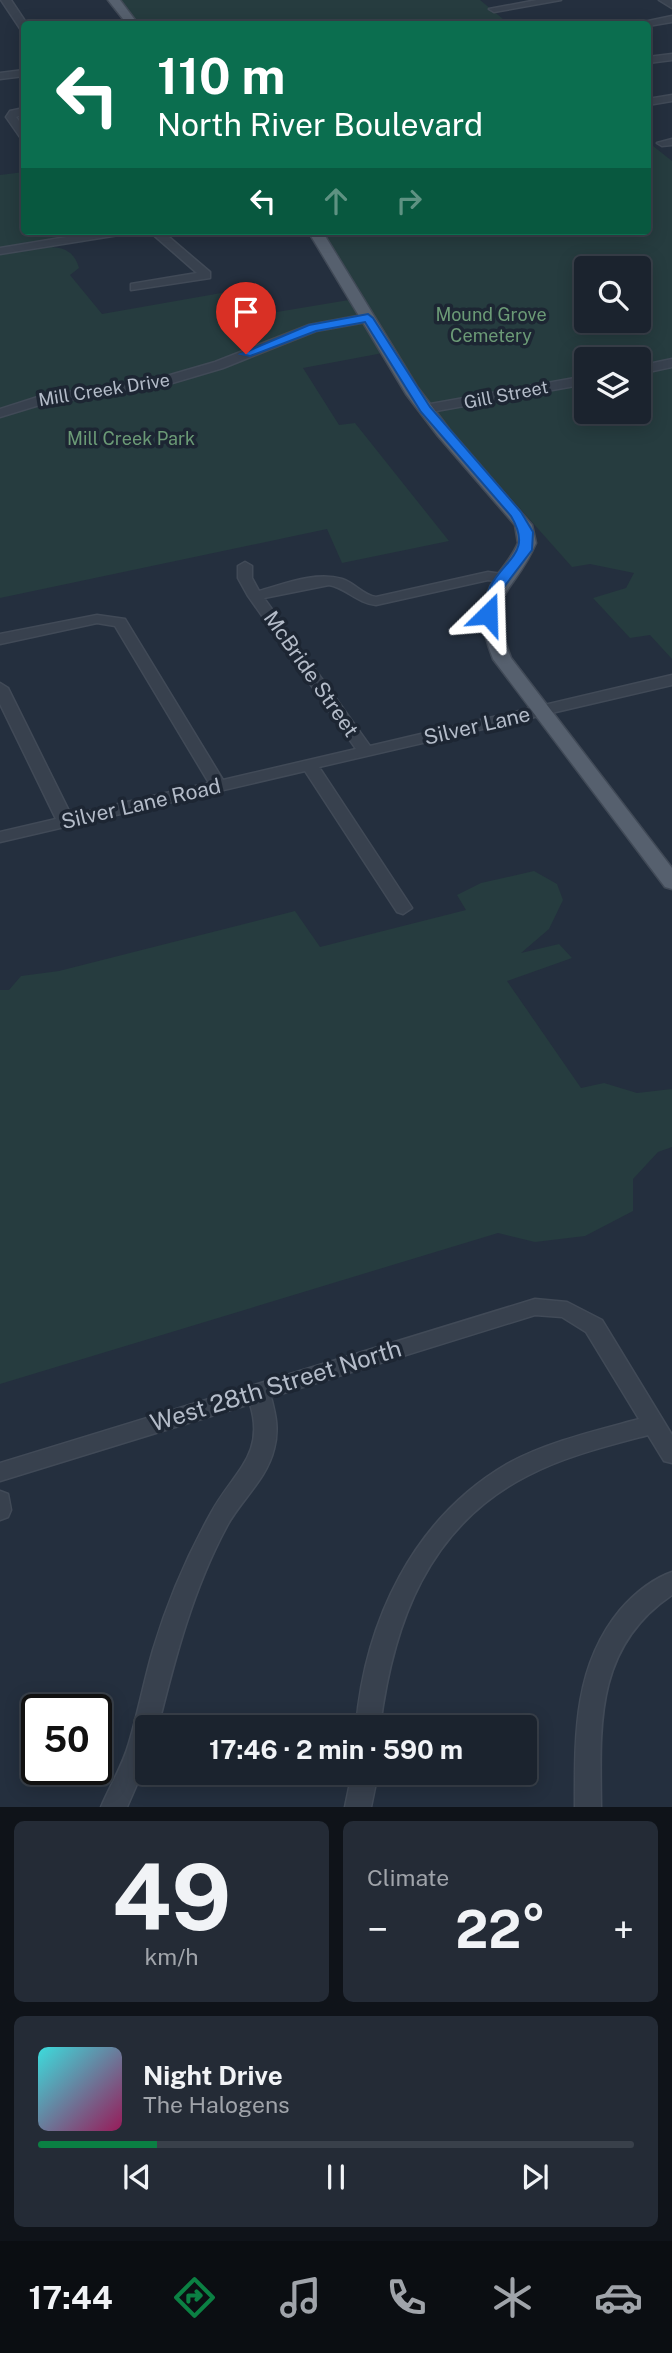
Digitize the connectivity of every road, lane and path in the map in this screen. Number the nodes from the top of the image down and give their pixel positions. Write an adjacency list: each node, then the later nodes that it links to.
1 (6, 0): 10 (street)
2 (114, 0): 8 (main road)
3 (556, 0): 6 (street)
4 (664, 0): 5 (street)
5 (672, 5)
6 (494, 9)
7 (672, 19): 9 (street)
8 (131, 21)
9 (651, 22)
10 (21, 23)
11 (672, 57): 12 (street)
12 (651, 60)
13 (21, 73): 14 (street)
14 (0, 76)
15 (672, 98): 16 (street)
16 (651, 102)
17 (21, 112): 18 (street)
18 (21, 131)
19 (91, 235): 22 (street)
20 (160, 235): 23 (street)
21 (317, 235): 24 (main road)
22 (0, 251)
23 (135, 287)
24 (368, 318): 28 (main road); 29 (street, Mill Creek Drive)
25 (672, 363): 26 (street)
26 (651, 367)
27 (574, 382): 28 (street, Gill Street)
28 (425, 409): 31 (main road)
29 (0, 413)
30 (245, 566): 32 (street, McBride Street)
31 (504, 578): 32 (street); 36 (main road)
32 (255, 596): 38 (street, McBride Street)
33 (0, 639): 41 (street)
34 (672, 680): 36 (street, Silver Lane)
35 (0, 688): 37 (street)
36 (541, 711): 38 (street, Silver Lane); 44 (main road)
37 (8, 723): 42 (street)
38 (367, 753): 39 (street, Silver Lane)
39 (310, 766): 40 (street, Silver Lane); 45 (street)
40 (283, 772): 41 (street, Silver Lane Road)
41 (219, 787): 42 (street, Silver Lane Road)
42 (66, 822): 43 (street, Silver Lane Road)
43 (0, 837)
44 (672, 882)
45 (403, 908)
46 (258, 1392): 47 (street, West 28th Street North); 49 (street, West 28th Street North); 55 (street)
47 (654, 1423): 48 (street); 53 (street)
48 (672, 1454)
49 (0, 1472)
50 (0, 1501): 51 (street)
51 (0, 1510)
52 (672, 1582): 57 (street)
53 (368, 1715)
54 (363, 1785): 56 (street)
55 (114, 1807)
56 (358, 1807)
57 (588, 1807)

